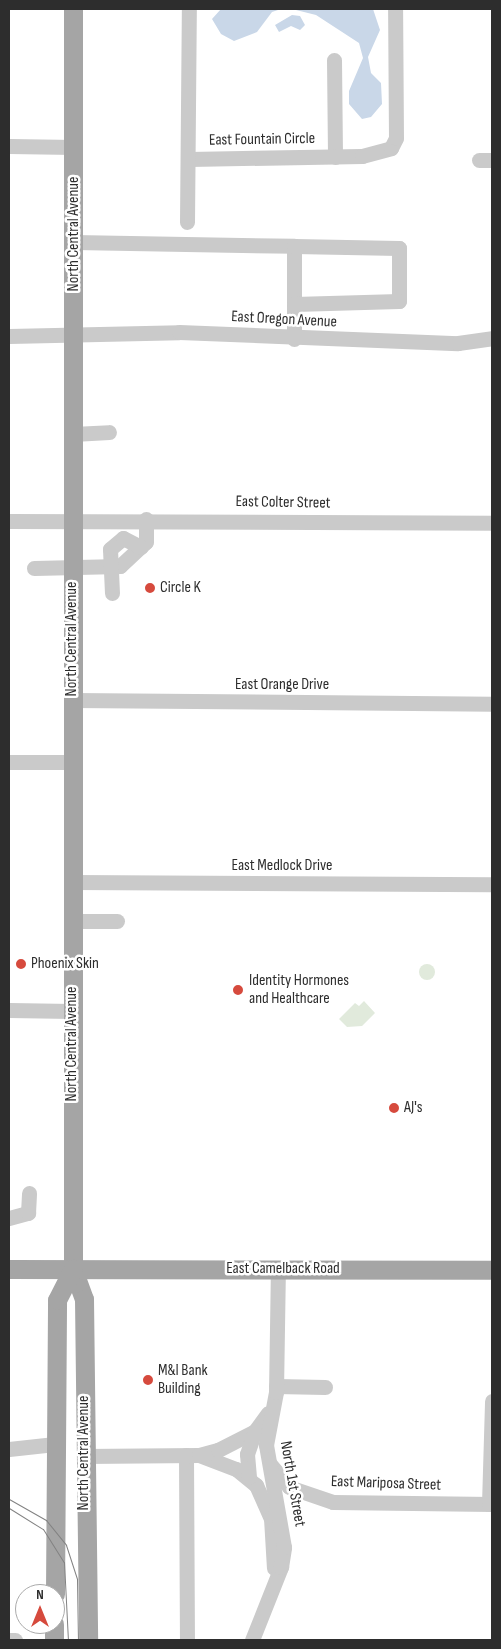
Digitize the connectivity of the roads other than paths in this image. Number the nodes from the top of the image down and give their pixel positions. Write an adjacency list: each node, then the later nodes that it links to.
1 (73, 9): 6 (main road, North Central Avenue)
2 (189, 9): 8 (street)
3 (395, 9): 7 (street, East Fountain Circle)
4 (334, 60): 7 (street)
5 (9, 146): 6 (street)
6 (74, 147): 10 (main road, North Central Avenue)
7 (335, 156): 8 (street, East Fountain Circle)
8 (189, 159): 9 (street)
9 (187, 222)
10 (74, 242): 11 (street); 13 (main road, North Central Avenue)
11 (294, 246): 12 (street); 12 (street)
12 (294, 304): 16 (street)
13 (74, 333): 14 (street, East Oregon Avenue); 16 (street, East Oregon Avenue); 18 (main road, North Central Avenue)
14 (9, 336)
15 (492, 338): 16 (street, East Oregon Avenue)
16 (294, 339)
17 (109, 432): 18 (street)
18 (73, 434): 19 (main road, North Central Avenue)
19 (72, 520): 20 (street, East Colter Street); 21 (street, East Colter Street); 25 (main road, North Central Avenue)
20 (146, 520): 22 (street, East Colter Street); 23 (street)
21 (9, 521)
22 (492, 523)
23 (111, 567): 25 (street); 26 (street)
24 (34, 568): 25 (street)
25 (72, 568): 27 (main road, North Central Avenue)
26 (112, 593)
27 (72, 700): 28 (street, East Orange Drive); 30 (main road, North Central Avenue)
28 (492, 704)
29 (9, 762): 30 (street)
30 (72, 762): 31 (main road, North Central Avenue)
31 (72, 882): 32 (street, East Medlock Drive); 33 (main road, North Central Avenue)
32 (492, 884)
33 (72, 921): 34 (street); 36 (main road, North Central Avenue)
34 (117, 921)
35 (9, 1010): 36 (street)
36 (72, 1011): 40 (main road, North Central Avenue)
37 (29, 1193): 38 (street)
38 (9, 1218)
39 (9, 1268): 40 (main road, East Camelback Road)
40 (73, 1268): 41 (main road, East Camelback Road); 48 (main road, North Central Avenue); 51 (main road, North Central Avenue)
41 (278, 1269): 42 (main road, East Camelback Road); 43 (street, North 1st Street)
42 (492, 1270)
43 (276, 1386): 44 (street); 46 (street, North 1st Street)
44 (325, 1387)
45 (492, 1401): 54 (street)
46 (274, 1404): 47 (street); 52 (street, North 1st Street)
47 (255, 1432): 50 (street); 53 (street)
48 (55, 1444): 49 (street); 55 (main road, North Central Avenue)
49 (9, 1449)
50 (192, 1454): 51 (street); 53 (street); 60 (street)
51 (84, 1456): 59 (main road, North Central Avenue)
52 (267, 1457): 54 (street, East Mariposa Street); 56 (street, North 1st Street)
53 (249, 1477): 56 (street)
54 (491, 1504)
55 (55, 1584)
56 (275, 1584): 61 (street, North 1st Street)
57 (9, 1640): 58 (street)
58 (14, 1640)
59 (88, 1640)
60 (187, 1640)
61 (252, 1640)

